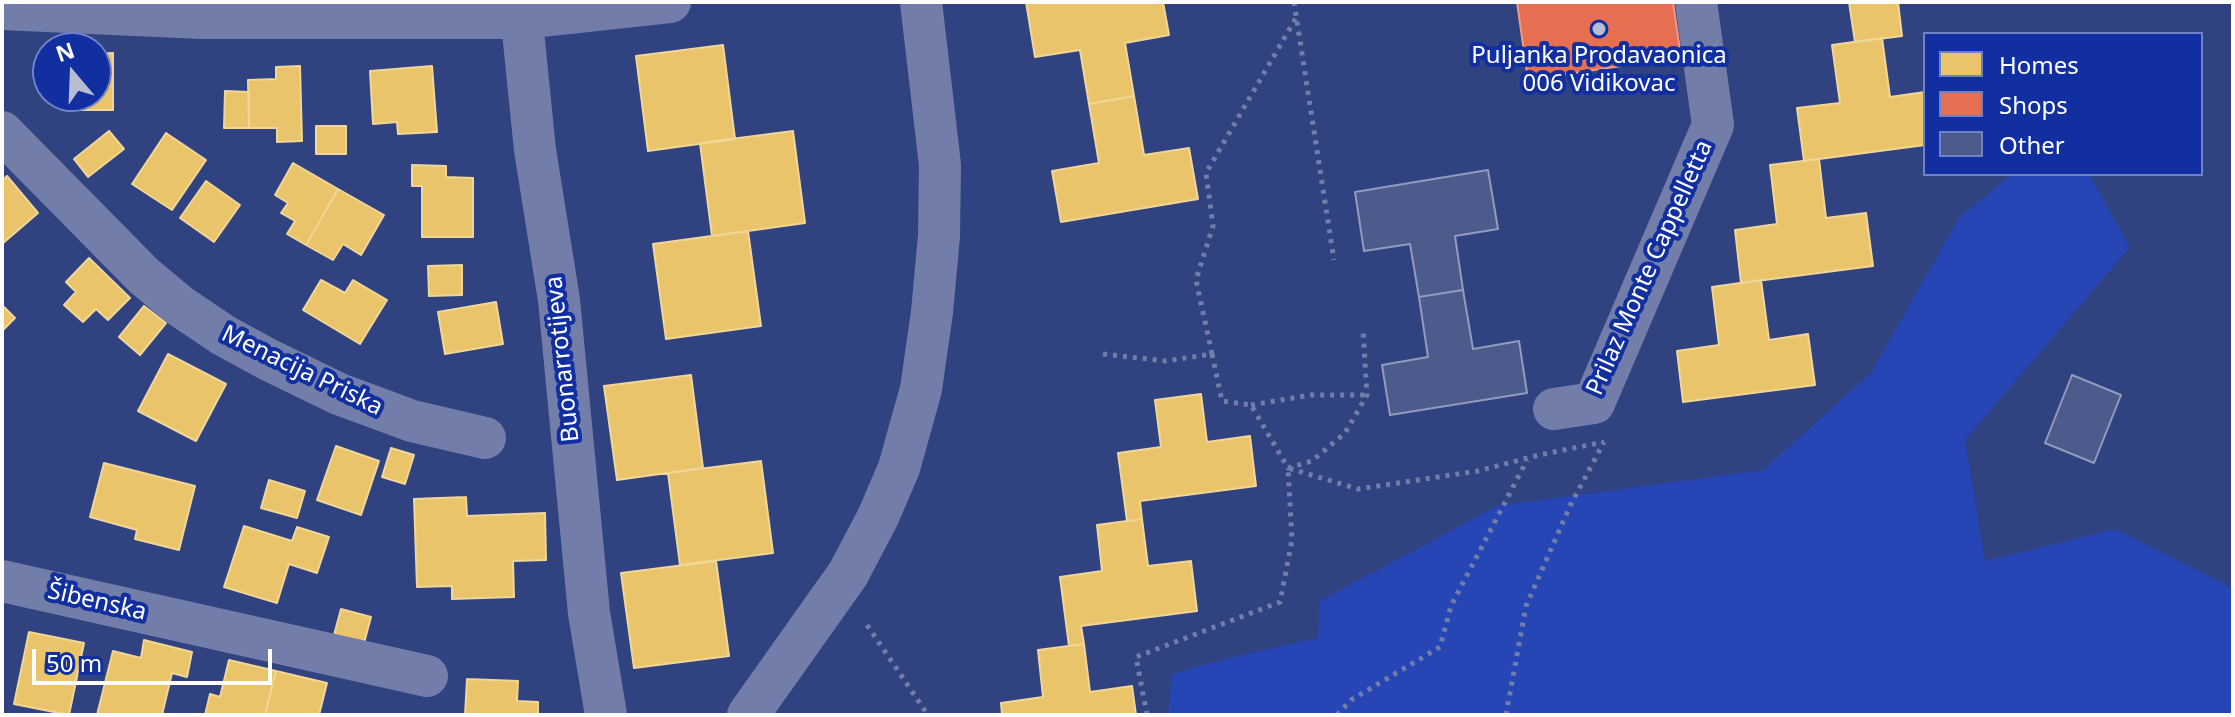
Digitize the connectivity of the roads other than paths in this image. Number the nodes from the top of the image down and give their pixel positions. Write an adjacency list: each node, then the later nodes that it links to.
1 (670, 2): 5 (street)
2 (921, 2): 12 (street)
3 (1696, 2): 7 (street, Prilaz Monte Cappelletta)
4 (2, 9): 5 (street)
5 (521, 10): 11 (street, Buonarrotijeva)
6 (2, 132): 8 (street, Menacija Priska)
7 (1574, 406)
8 (485, 438)
9 (2, 581): 10 (street, Šibenska)
10 (427, 676)
11 (606, 715)
12 (748, 715)

